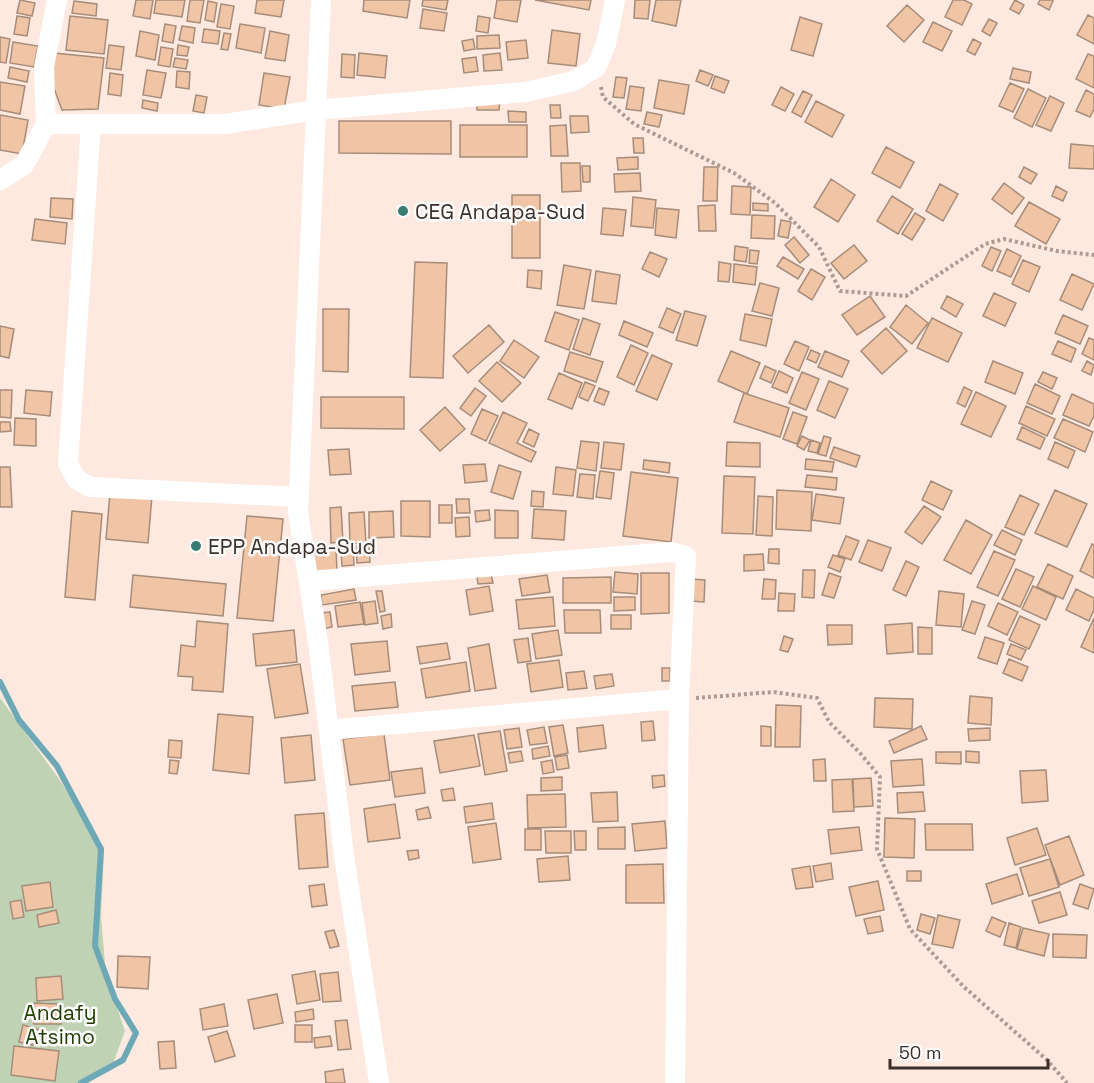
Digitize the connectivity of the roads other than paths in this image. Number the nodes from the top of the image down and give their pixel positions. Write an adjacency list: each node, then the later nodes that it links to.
1 (57, 0): 5 (street)
2 (321, 0): 4 (street)
3 (615, 0): 4 (street)
4 (316, 110): 6 (street); 8 (street)
5 (46, 124): 6 (street); 7 (street)
6 (91, 124): 8 (street)
7 (0, 180)
8 (299, 497): 9 (street)
9 (309, 581): 10 (street); 11 (street)
10 (679, 699): 11 (street); 13 (street)
11 (328, 730): 12 (street)
12 (379, 1083)
13 (675, 1083)

